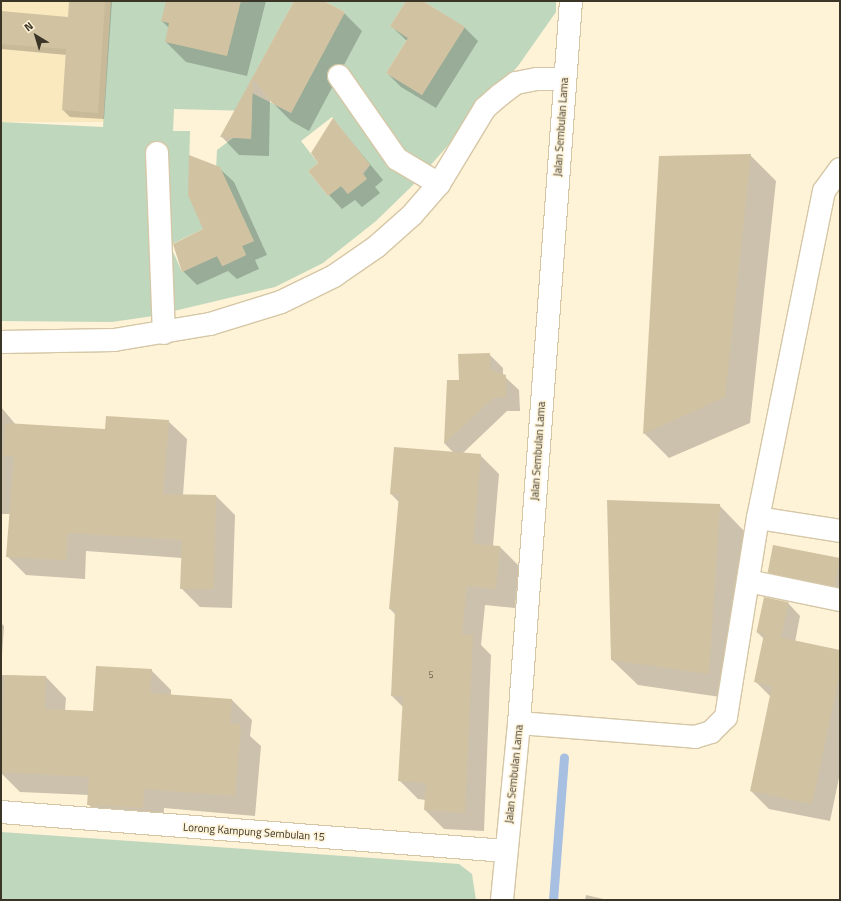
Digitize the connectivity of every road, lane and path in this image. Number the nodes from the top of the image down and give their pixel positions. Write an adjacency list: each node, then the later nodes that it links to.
1 (571, 1): 3 (street, Jalan Sembulan Lama)
2 (339, 76): 6 (street)
3 (564, 79): 6 (street); 13 (street, Jalan Sembulan Lama)
4 (157, 153): 7 (street)
5 (840, 169): 9 (street)
6 (439, 184): 7 (street)
7 (164, 333): 8 (street)
8 (1, 342)
9 (758, 518): 10 (street); 11 (street)
10 (840, 531)
11 (748, 581): 12 (street); 13 (street)
12 (840, 600)
13 (519, 723): 15 (street, Jalan Sembulan Lama)
14 (1, 812): 15 (street, Lorong Kampung Sembulan 15)
15 (506, 851): 16 (street, Jalan Sembulan Lama)
16 (502, 900)

